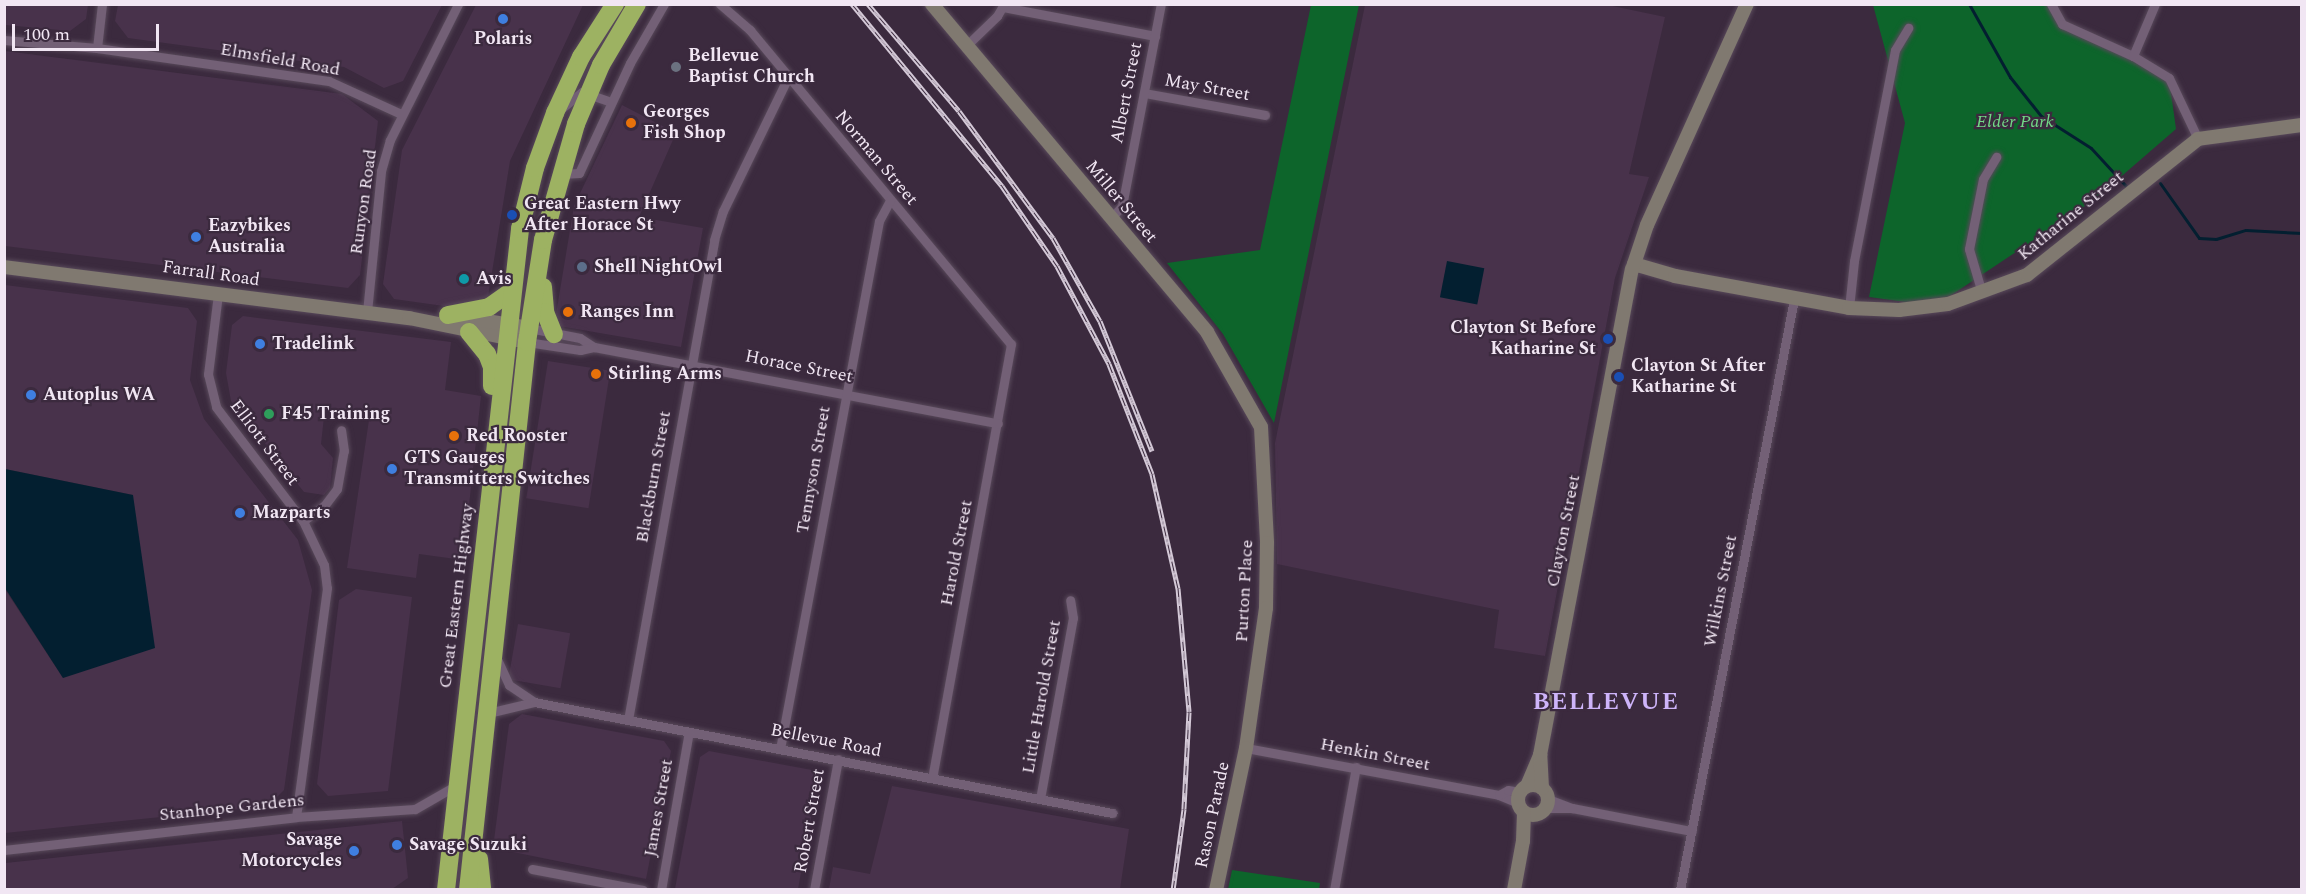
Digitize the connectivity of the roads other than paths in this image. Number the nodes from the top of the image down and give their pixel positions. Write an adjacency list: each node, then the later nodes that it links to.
1 (102, 4): 17 (street)
2 (458, 4): 24 (street, Runyon Road)
3 (615, 4): 23 (highway, Great Eastern Highway)
4 (637, 4): 20 (highway)
5 (664, 4): 22 (street)
6 (720, 4): 19 (street, Norman Street)
7 (932, 4): 16 (main road, Miller Street)
8 (1161, 4): 14 (street, Albert Street)
9 (1747, 4): 34 (main road, Clayton Street)
10 (2051, 4): 18 (street)
11 (2155, 4): 18 (street)
12 (1003, 5): 14 (street); 16 (street)
13 (1908, 28): 39 (street)
14 (1155, 36): 21 (street, Albert Street)
15 (4, 40): 17 (street, Elmsfield Road)
16 (967, 45): 31 (main road, Miller Street)
17 (97, 48): 24 (street, Elmsfield Road)
18 (2133, 56): 27 (street)
19 (788, 77): 30 (street, Norman Street); 49 (street, Blackburn Street)
20 (589, 92): 22 (street); 23 (street); 29 (highway)
21 (1144, 93): 25 (street, May Street); 31 (street, Albert Street)
22 (610, 102): 29 (street)
23 (555, 113): 35 (highway, Great Eastern Highway)
24 (401, 114): 40 (street, Runyon Road)
25 (1265, 115)
26 (2301, 125): 27 (main road, Katharine Street)
27 (2198, 138): 36 (main road, Katharine Street)
28 (1996, 157): 36 (street)
29 (558, 174): 33 (highway)
30 (890, 200): 47 (street, Norman Street); 50 (street, Tennyson Street)
31 (1111, 218): 54 (main road, Miller Street)
32 (4, 267): 37 (main road, Farrall Road)
33 (538, 268): 45 (highway); 46 (highway)
34 (1637, 268): 38 (main road, Katharine Street); 69 (main road, Clayton Street)
35 (512, 291): 41 (highway); 44 (highway, Great Eastern Highway)
36 (1982, 293): 39 (main road, Katharine Street)
37 (218, 294): 40 (main road, Farrall Road); 55 (street, Elliott Street)
38 (1794, 299): 39 (main road, Katharine Street); 73 (street, Wilkins Street)
39 (1849, 308)
40 (367, 312): 42 (main road, Farrall Road)
41 (448, 315): 42 (main road, Farrall Road); 44 (main road, Farrall Road)
42 (412, 318): 43 (main road, Farrall Road)
43 (469, 332): 44 (main road, Farrall Road); 53 (highway)
44 (507, 332): 46 (main road, Farrall Road); 53 (highway, Great Eastern Highway)
45 (554, 334): 46 (street, Horace Street); 48 (street, Horace Street)
46 (528, 335): 48 (street, Horace Street); 57 (highway)
47 (1006, 335): 51 (street, Harold Street)
48 (594, 347): 49 (street, Horace Street)
49 (691, 363): 50 (street, Horace Street); 60 (street, Blackburn Street)
50 (845, 393): 51 (street, Horace Street); 63 (street, Tennyson Street)
51 (998, 423): 66 (street, Harold Street)
52 (341, 430): 55 (street)
53 (495, 435): 67 (highway, Great Eastern Highway)
54 (1262, 435): 62 (main road, Purton Place)
55 (303, 521): 71 (street, Elliott Street)
56 (1070, 600): 68 (street, Little Harold Street)
57 (494, 654): 58 (street, Bellevue Road); 59 (highway)
58 (534, 702): 59 (street, Bellevue Road); 60 (street, Bellevue Road)
59 (488, 713): 72 (highway)
60 (628, 720): 61 (street, Bellevue Road)
61 (689, 732): 63 (street, Bellevue Road); 80 (street, James Street)
62 (1246, 748): 65 (street, Henkin Street); 82 (main road, Rason Parade)
63 (780, 749): 64 (street, Bellevue Road)
64 (838, 759): 66 (street, Bellevue Road); 81 (street, Robert Street)
65 (1356, 768): 69 (street, Henkin Street); 83 (street)
66 (932, 778): 68 (street, Bellevue Road)
67 (456, 785): 71 (street, Stanhope Gardens); 76 (highway, Great Eastern Highway)
68 (1040, 799): 70 (street, Bellevue Road)
69 (1532, 801): 73 (street, Henkin Street); 84 (main road, Clayton Street)
70 (1112, 813)
71 (296, 817): 74 (street, Stanhope Gardens)
72 (473, 828): 77 (highway); 78 (highway)
73 (1692, 831): 85 (street, Wilkins Street)
74 (4, 850)
75 (532, 869): 79 (street)
76 (446, 890)
77 (468, 890)
78 (482, 890)
79 (643, 890)
80 (661, 890)
81 (814, 890)
82 (1216, 890)
83 (1334, 890)
84 (1514, 890)
85 (1680, 890)

